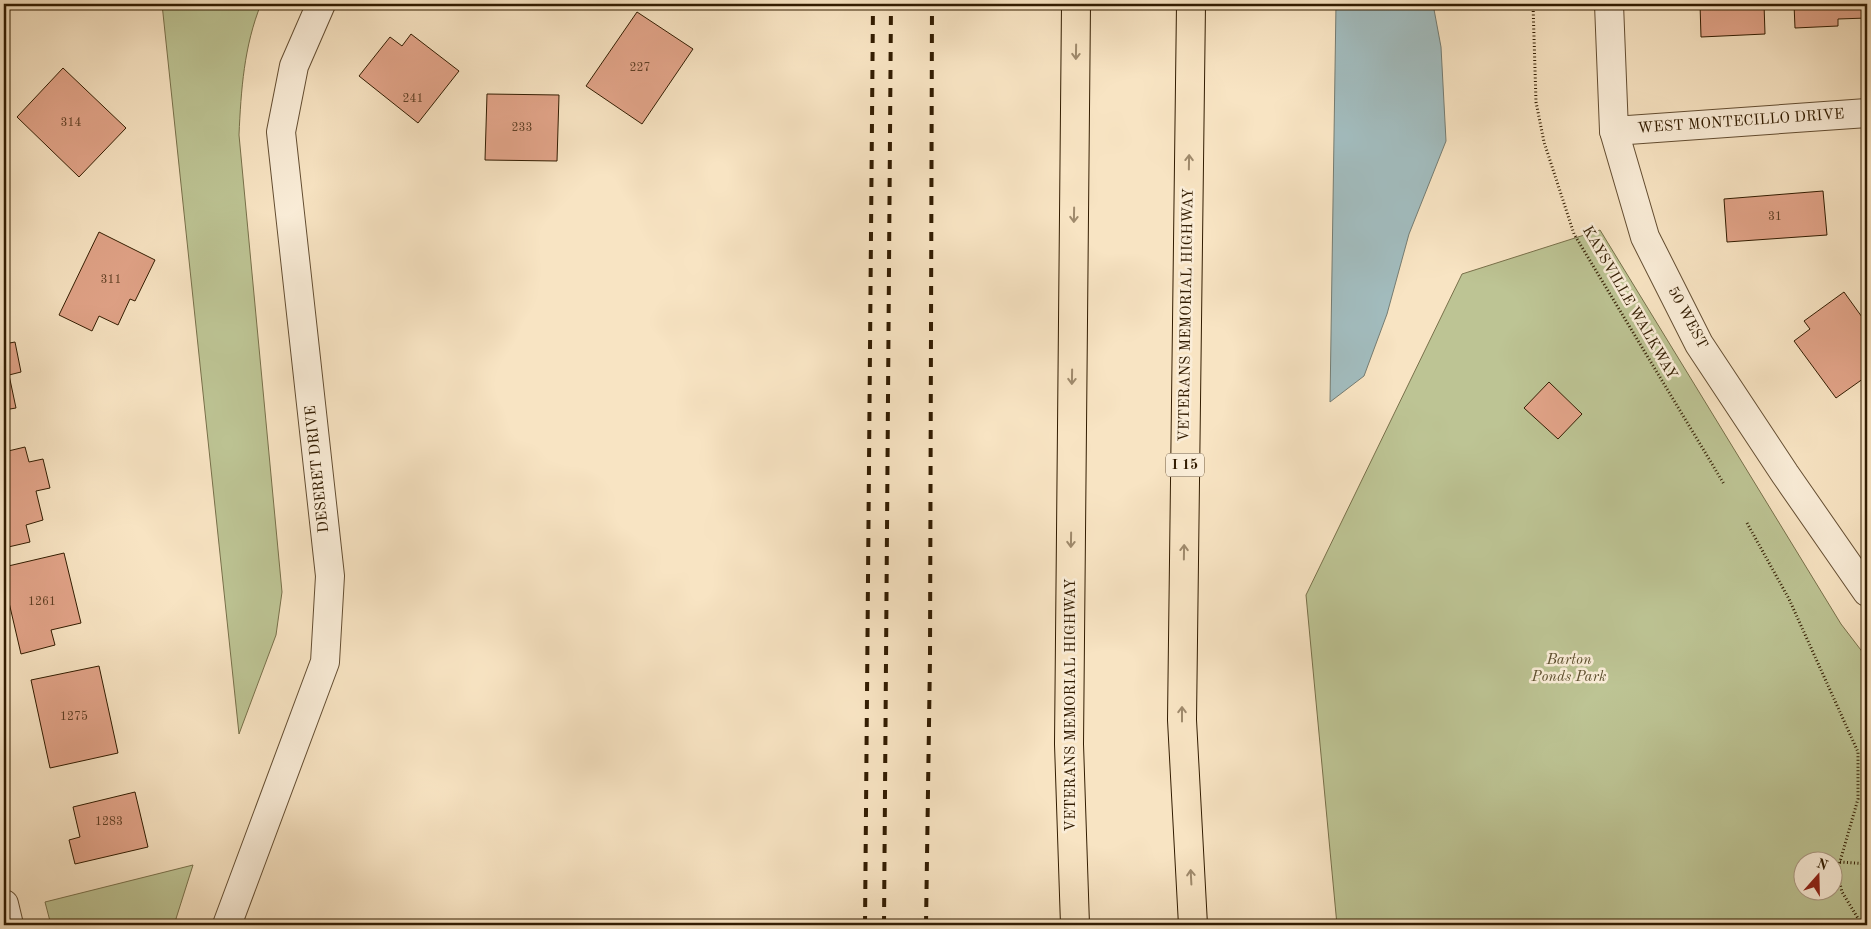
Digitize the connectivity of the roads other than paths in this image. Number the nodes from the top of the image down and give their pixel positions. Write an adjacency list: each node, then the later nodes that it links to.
1 (321, 4): 10 (street, DESERET DRIVE)
2 (1076, 4): 11 (highway, VETERANS MEMORIAL HIGHWAY, one-way to 11)
3 (1192, 4): 12 (highway, VETERANS MEMORIAL HIGHWAY / I 15, one-way to 3)
4 (1609, 4): 6 (street, 50 WEST)
5 (1867, 113): 6 (street, WEST MONTECILLO DRIVE)
6 (1614, 130): 7 (street, 50 WEST)
7 (1867, 592)
8 (4, 904): 9 (street)
9 (9, 925)
10 (228, 925)
11 (1075, 925)
12 (1194, 925)

